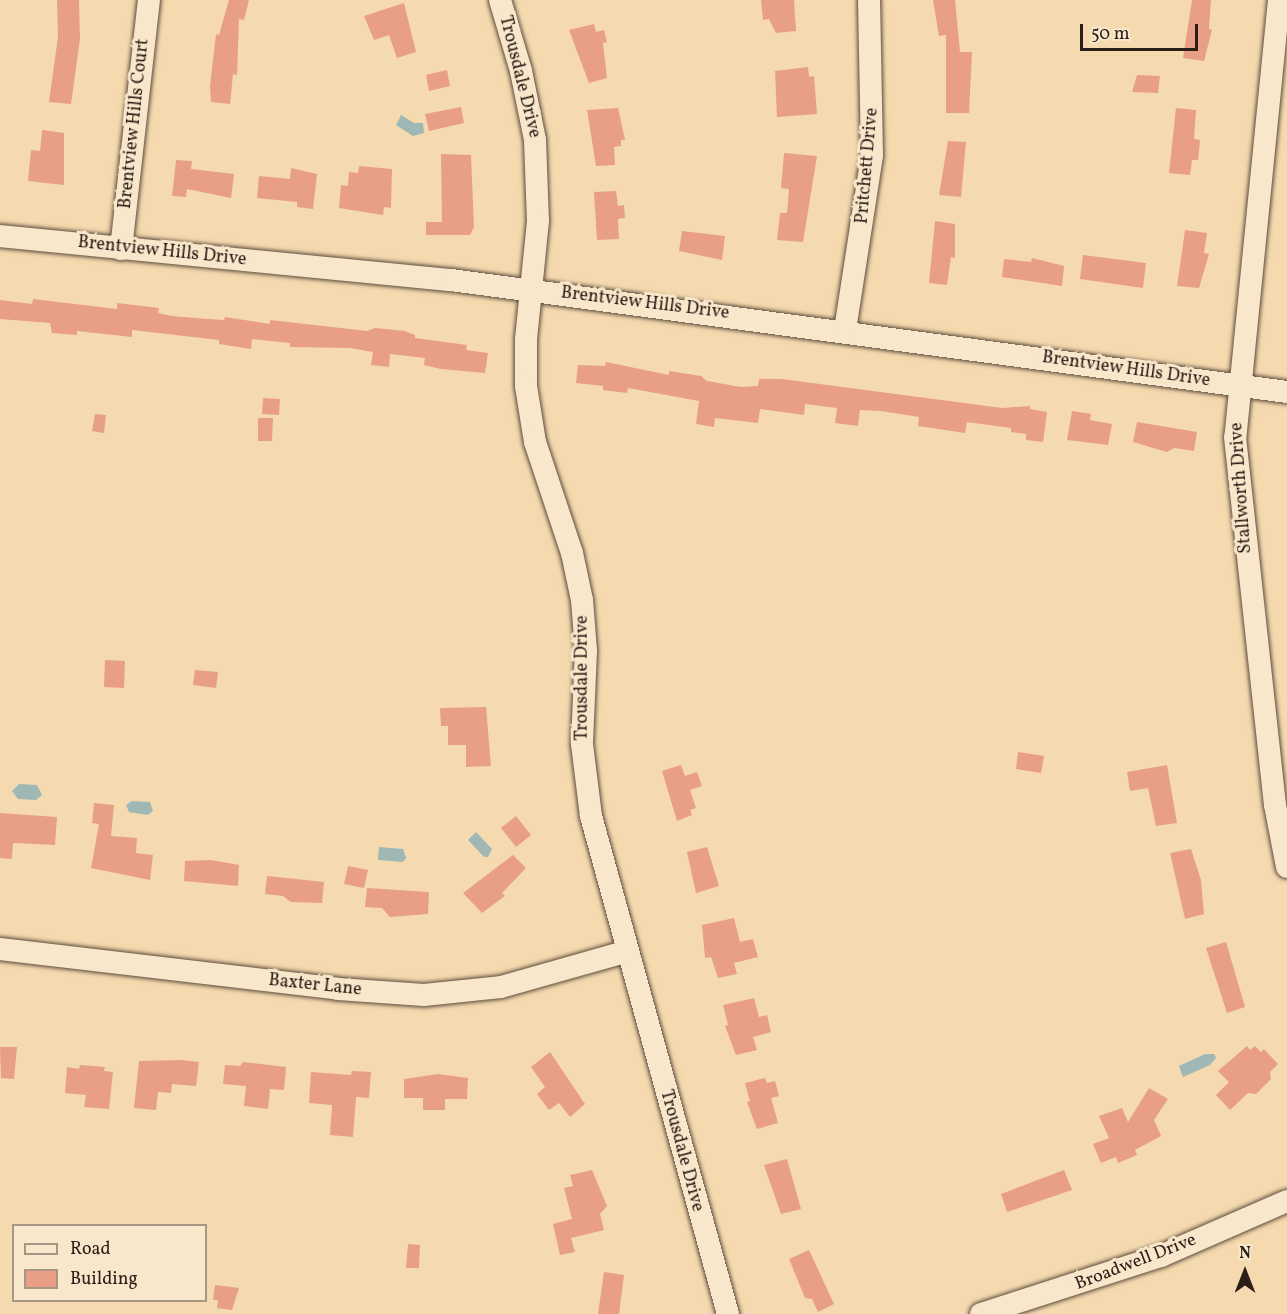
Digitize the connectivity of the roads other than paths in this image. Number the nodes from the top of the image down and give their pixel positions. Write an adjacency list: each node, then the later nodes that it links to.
1 (149, 0): 6 (street, Brentview Hills Court)
2 (500, 0): 7 (street, Trousdale Drive)
3 (869, 0): 8 (street, Pritchett Drive)
4 (1279, 0): 9 (street, Stallworth Drive)
5 (0, 236): 6 (street, Brentview Hills Drive)
6 (121, 249): 7 (street, Brentview Hills Drive)
7 (531, 290): 8 (street, Brentview Hills Drive); 13 (street, Trousdale Drive)
8 (845, 330): 9 (street, Brentview Hills Drive)
9 (1239, 386): 10 (street, Brentview Hills Drive); 11 (street, Stallworth Drive)
10 (1287, 392)
11 (1287, 867)
12 (0, 949): 13 (street, Baxter Lane)
13 (626, 952): 15 (street, Trousdale Drive)
14 (1287, 1201): 16 (street, Broadwell Drive)
15 (728, 1314)
16 (981, 1314)

